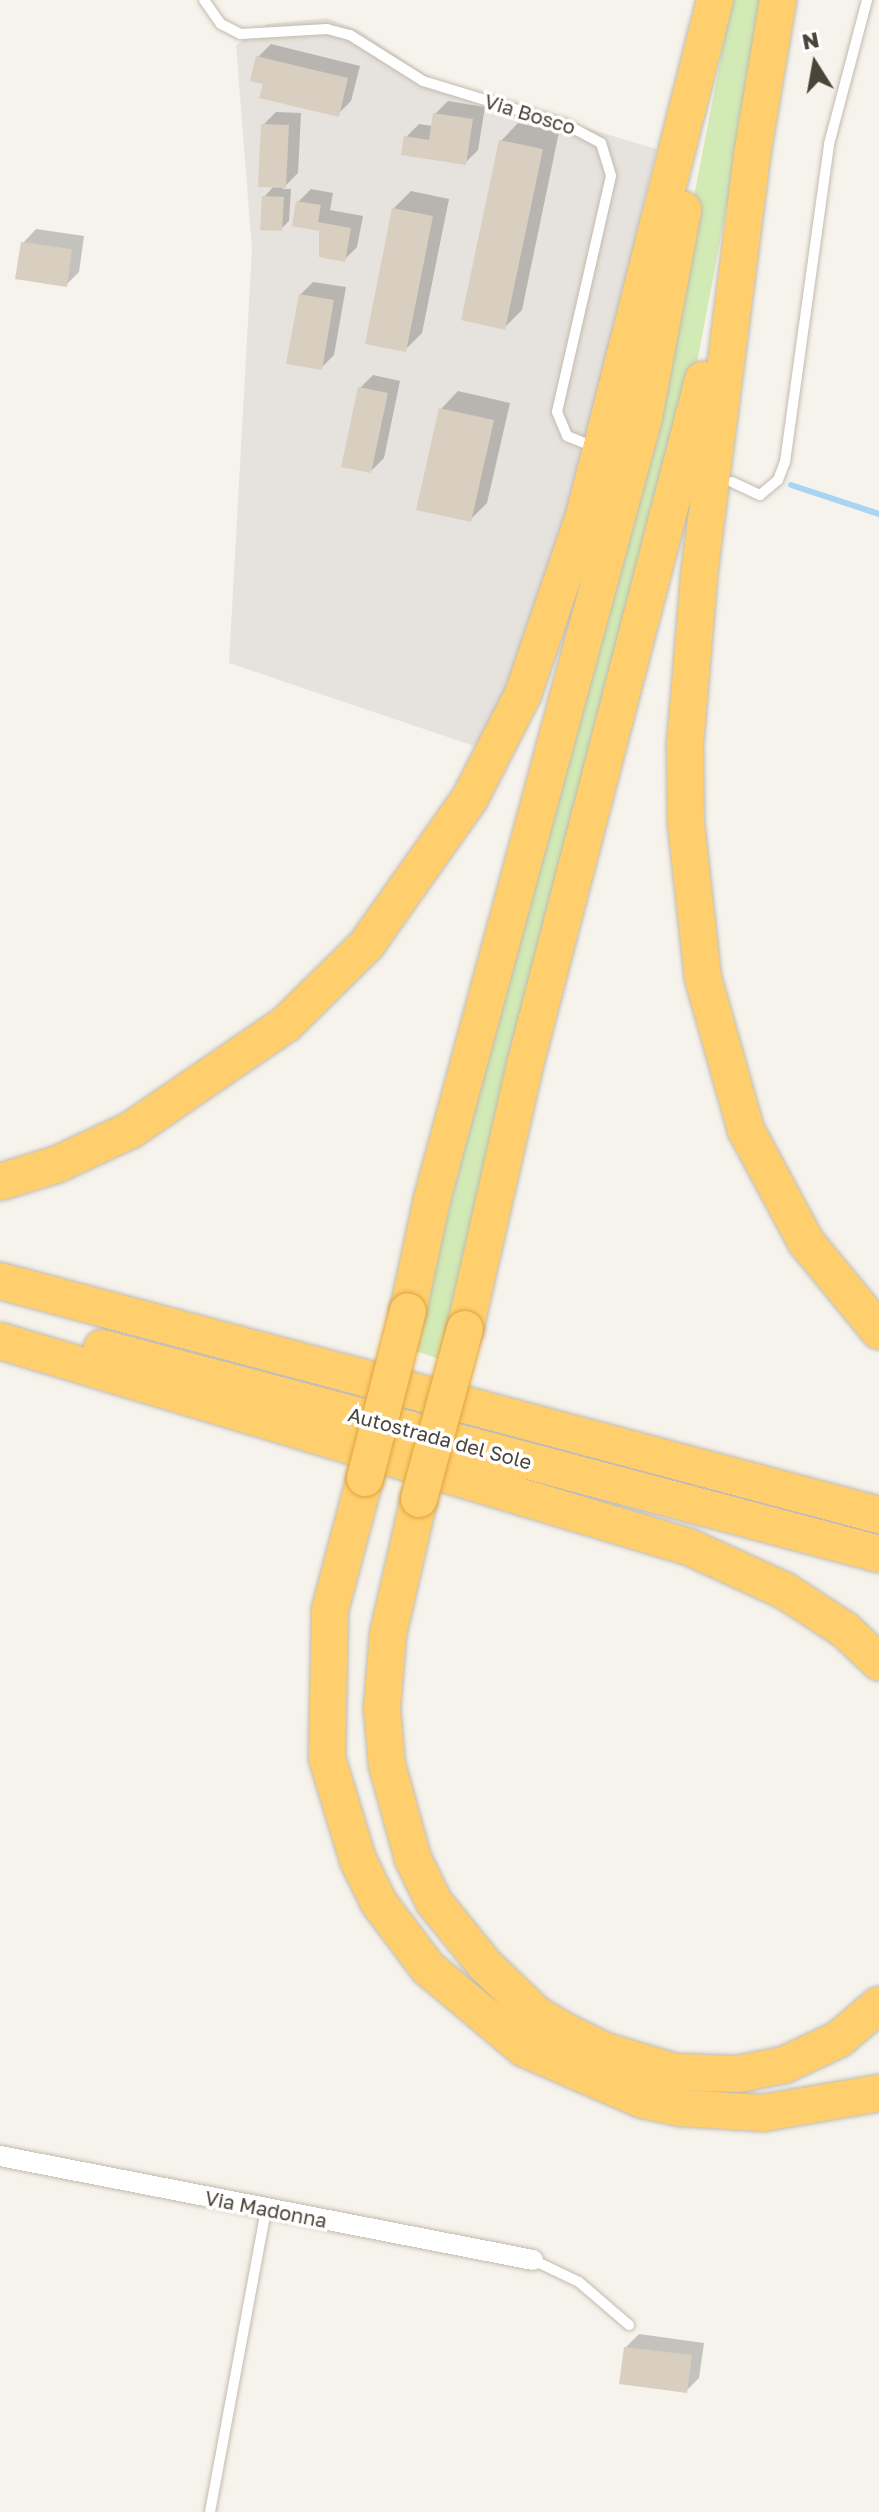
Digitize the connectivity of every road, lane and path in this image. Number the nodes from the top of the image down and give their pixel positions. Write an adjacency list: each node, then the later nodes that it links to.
1 (204, 0): 6 (lane, Via Bosco)
2 (717, 0): 8 (highway); 17 (highway, bridge)
3 (778, 0): 5 (highway)
4 (867, 0): 7 (lane)
5 (752, 156): 11 (highway); 16 (highway, bridge)
6 (592, 446)
7 (732, 482)
8 (0, 1182)
9 (0, 1281): 13 (highway, Autostrada del Sole)
10 (0, 1321): 14 (highway, Autostrada del Sole)
11 (879, 1331)
12 (0, 1341): 15 (highway)
13 (879, 1515)
14 (879, 1554)
15 (879, 1662)
16 (879, 2005)
17 (879, 2093)
18 (0, 2156): 19 (street, Via Madonna)
19 (266, 2210): 20 (street, Via Madonna); 22 (lane)
20 (533, 2260): 21 (lane)
21 (629, 2325)
22 (210, 2512)

